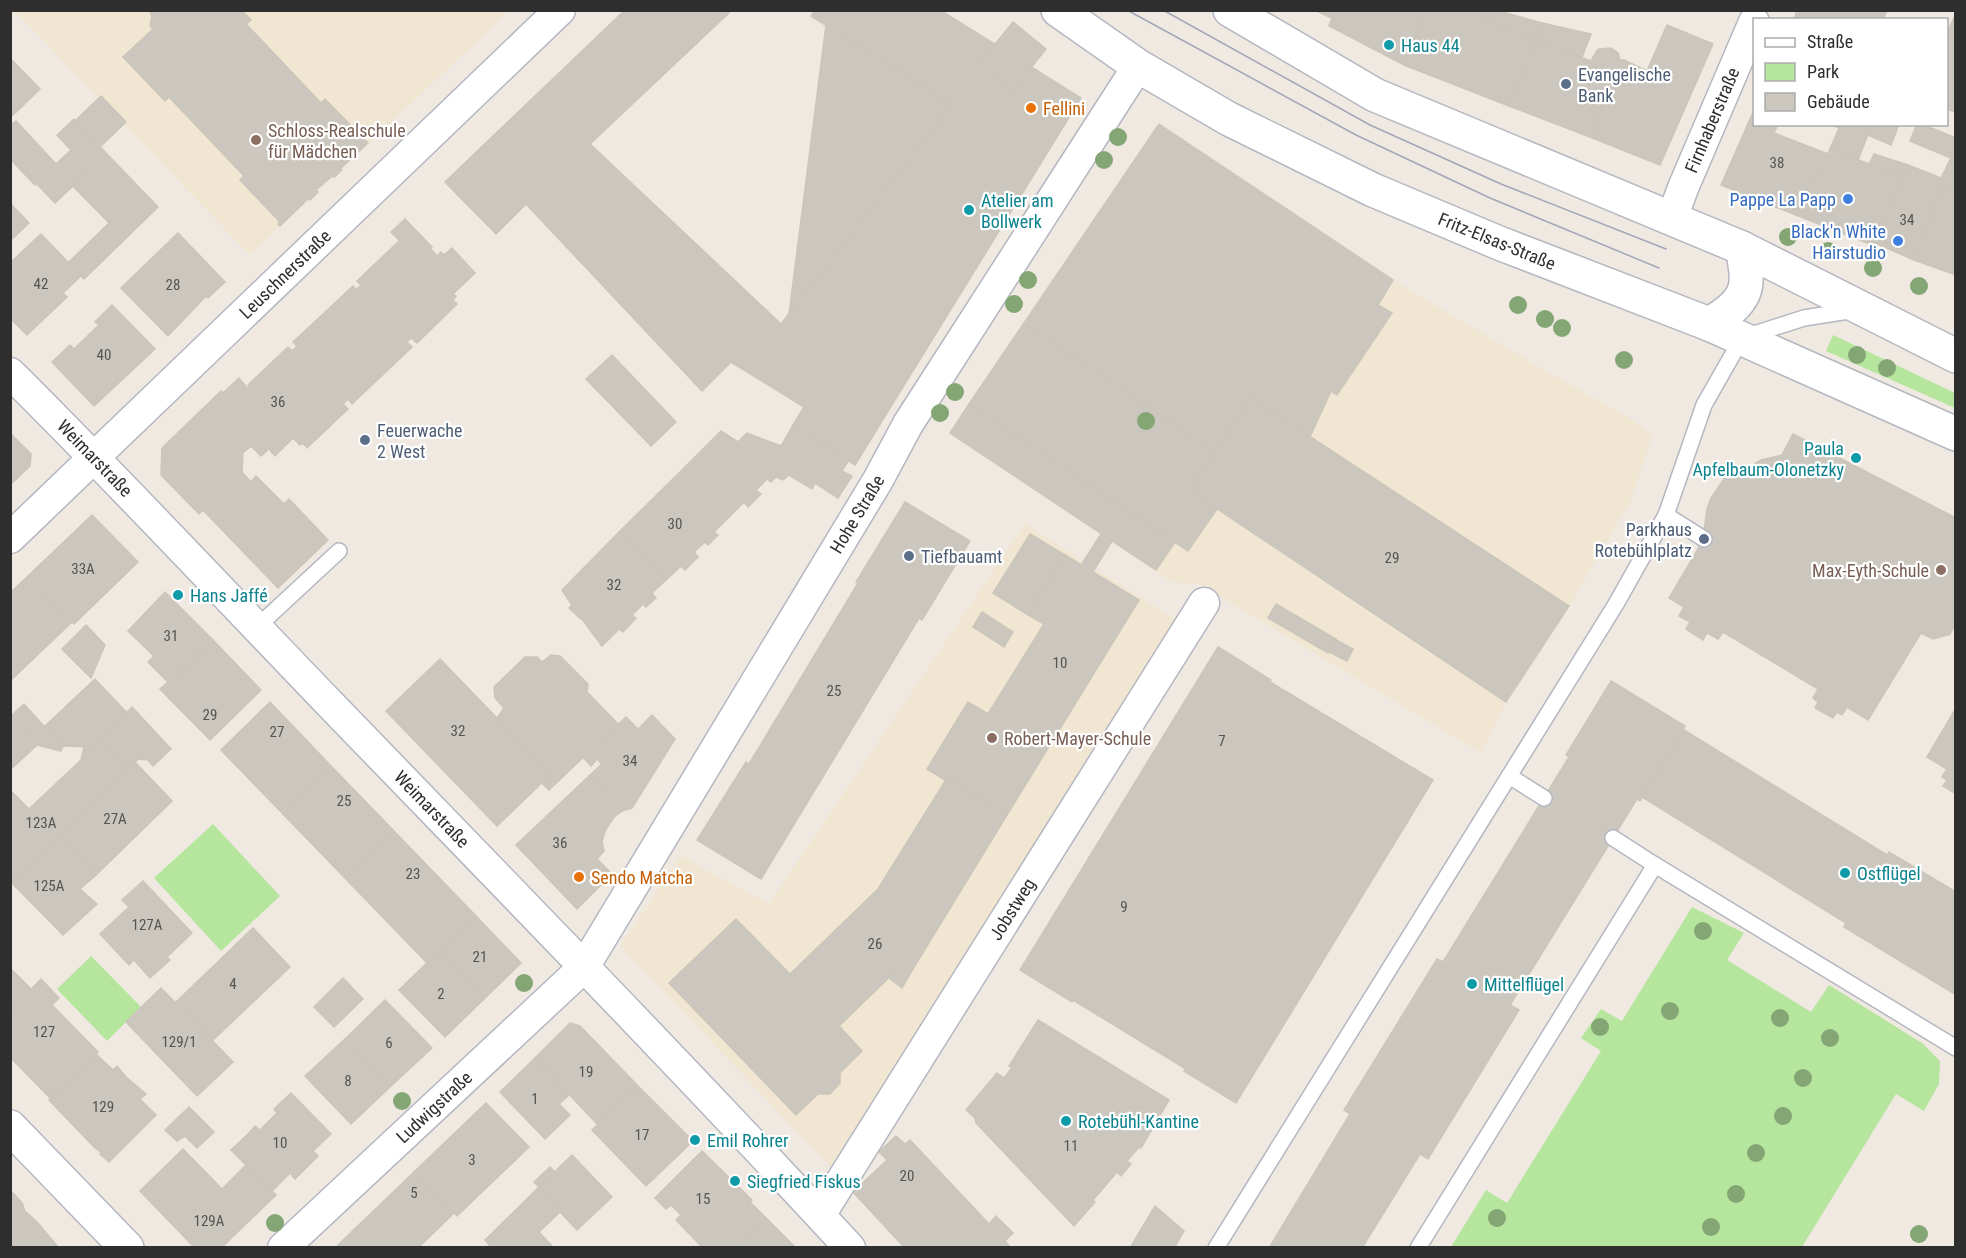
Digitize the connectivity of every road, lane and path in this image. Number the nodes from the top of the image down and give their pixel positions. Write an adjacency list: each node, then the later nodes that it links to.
1 (560, 10): 14 (street, Leuschnerstraße)
2 (1058, 10): 5 (main road, Fritz-Elsas-Straße)
3 (1242, 14): 6 (main road)
4 (1753, 26): 6 (street, Firnhaberstraße)
5 (1138, 66): 9 (main road, Fritz-Elsas-Straße); 25 (street, Hohe Straße)
6 (1671, 218): 7 (main road)
7 (1742, 248): 8 (main road); 9 (main road)
8 (1861, 309): 10 (lane); 11 (main road)
9 (1709, 324): 10 (main road, Fritz-Elsas-Straße)
10 (1742, 338): 13 (main road, Fritz-Elsas-Straße); 15 (lane)
11 (1956, 356)
12 (10, 373): 14 (street, Weimarstraße)
13 (1956, 434)
14 (94, 457): 16 (street, Leuschnerstraße); 20 (street, Weimarstraße)
15 (1666, 515): 17 (lane); 21 (lane)
16 (10, 538)
17 (1704, 539)
18 (339, 551): 20 (lane)
19 (1204, 603): 28 (street, Jobstweg)
20 (257, 627): 25 (street, Weimarstraße)
21 (1509, 776): 22 (lane); 32 (lane)
22 (1544, 798)
23 (1612, 838): 24 (lane)
24 (1655, 865): 26 (lane); 33 (lane)
25 (584, 967): 28 (street, Weimarstraße); 30 (street, Ludwigstraße)
26 (1956, 1048)
27 (10, 1127): 29 (main road)
28 (820, 1215): 31 (street, Weimarstraße)
29 (127, 1248)
30 (283, 1248)
31 (850, 1248)
32 (1216, 1248)
33 (1418, 1248)

